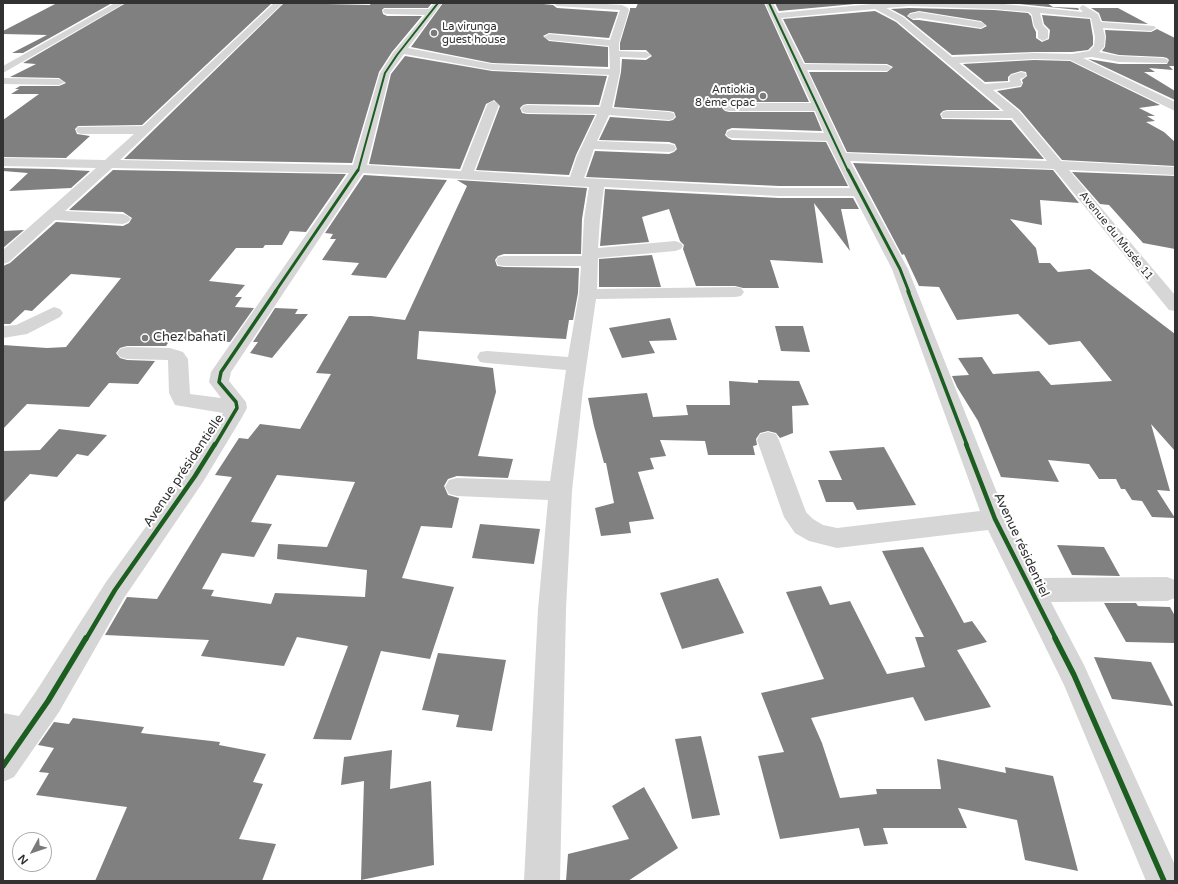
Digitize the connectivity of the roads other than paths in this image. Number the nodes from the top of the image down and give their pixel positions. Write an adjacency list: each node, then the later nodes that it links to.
1 (121, 3): 30 (street)
2 (279, 3): 46 (street)
3 (556, 3): 6 (street)
4 (769, 3): 12 (street, Avenue résidentiel)
5 (1075, 3): 14 (street)
6 (586, 4): 20 (street)
7 (854, 6): 9 (street); 12 (street)
8 (435, 7): 11 (street); 22 (street, Avenue présidentielle)
9 (878, 7): 10 (street); 13 (street, Avenue du Musée 11)
10 (1031, 9): 14 (street); 19 (street)
11 (387, 11)
12 (776, 16): 28 (street, Avenue résidentiel)
13 (900, 19): 15 (street); 26 (street, Avenue du Musée 11)
14 (1096, 20): 16 (street); 23 (street)
15 (981, 25)
16 (1151, 28)
17 (548, 37): 18 (street)
18 (561, 38): 20 (street); 21 (street)
19 (1043, 38)
20 (614, 48): 24 (street); 31 (street)
21 (555, 49)
22 (401, 50): 31 (street); 55 (street, Avenue présidentielle)
23 (1092, 54): 25 (street); 27 (street)
24 (646, 55)
25 (1072, 56): 26 (street); 39 (street)
26 (950, 60): 35 (street, Avenue du Musée 11)
27 (1163, 61)
28 (801, 67): 29 (street); 38 (street, Avenue résidentiel)
29 (887, 68)
30 (3, 70)
31 (615, 72): 41 (street)
32 (1021, 75): 35 (street)
33 (3, 81): 34 (street)
34 (59, 82)
35 (983, 87): 42 (street, Avenue du Musée 11)
36 (493, 105): 57 (street)
37 (729, 106): 38 (street)
38 (819, 107): 48 (street, Avenue résidentiel)
39 (1175, 108)
40 (527, 109): 41 (street)
41 (605, 111): 44 (street); 49 (street)
42 (1015, 114): 43 (street); 54 (street, Avenue du Musée 11)
43 (947, 115)
44 (669, 116)
45 (82, 130): 46 (street)
46 (146, 130): 53 (street)
47 (732, 134): 48 (street)
48 (832, 137): 51 (street, Avenue résidentiel)
49 (589, 145): 50 (street); 58 (street)
50 (669, 148)
51 (841, 157): 54 (street); 59 (street, Avenue résidentiel)
52 (3, 162): 53 (street)
53 (108, 164): 55 (street); 60 (street)
54 (1058, 165): 56 (street); 68 (street, Avenue du Musée 11)
55 (359, 169): 57 (street); 74 (street, Avenue présidentielle)
56 (1175, 171)
57 (466, 175): 58 (street)
58 (586, 182): 59 (street); 63 (street)
59 (858, 192): 78 (street, Avenue résidentiel)
60 (51, 215): 61 (street); 64 (street)
61 (123, 219)
62 (675, 246): 63 (street)
63 (590, 257): 65 (street); 67 (street)
64 (3, 259)
65 (504, 262)
66 (735, 292): 67 (street)
67 (588, 294): 73 (street)
68 (1175, 306)
69 (54, 313): 70 (street)
70 (3, 332)
71 (127, 354): 74 (street)
72 (487, 357): 73 (street)
73 (577, 364): 77 (street)
74 (237, 408): 81 (street, Avenue présidentielle)
75 (768, 440): 78 (street)
76 (457, 487): 77 (street)
77 (560, 492): 83 (street)
78 (995, 519): 80 (street, Avenue résidentiel)
79 (1167, 589): 80 (street)
80 (1031, 590): 84 (street, Avenue résidentiel)
81 (14, 731): 82 (street, Avenue présidentielle)
82 (3, 766)
83 (542, 881)
84 (1164, 881)

